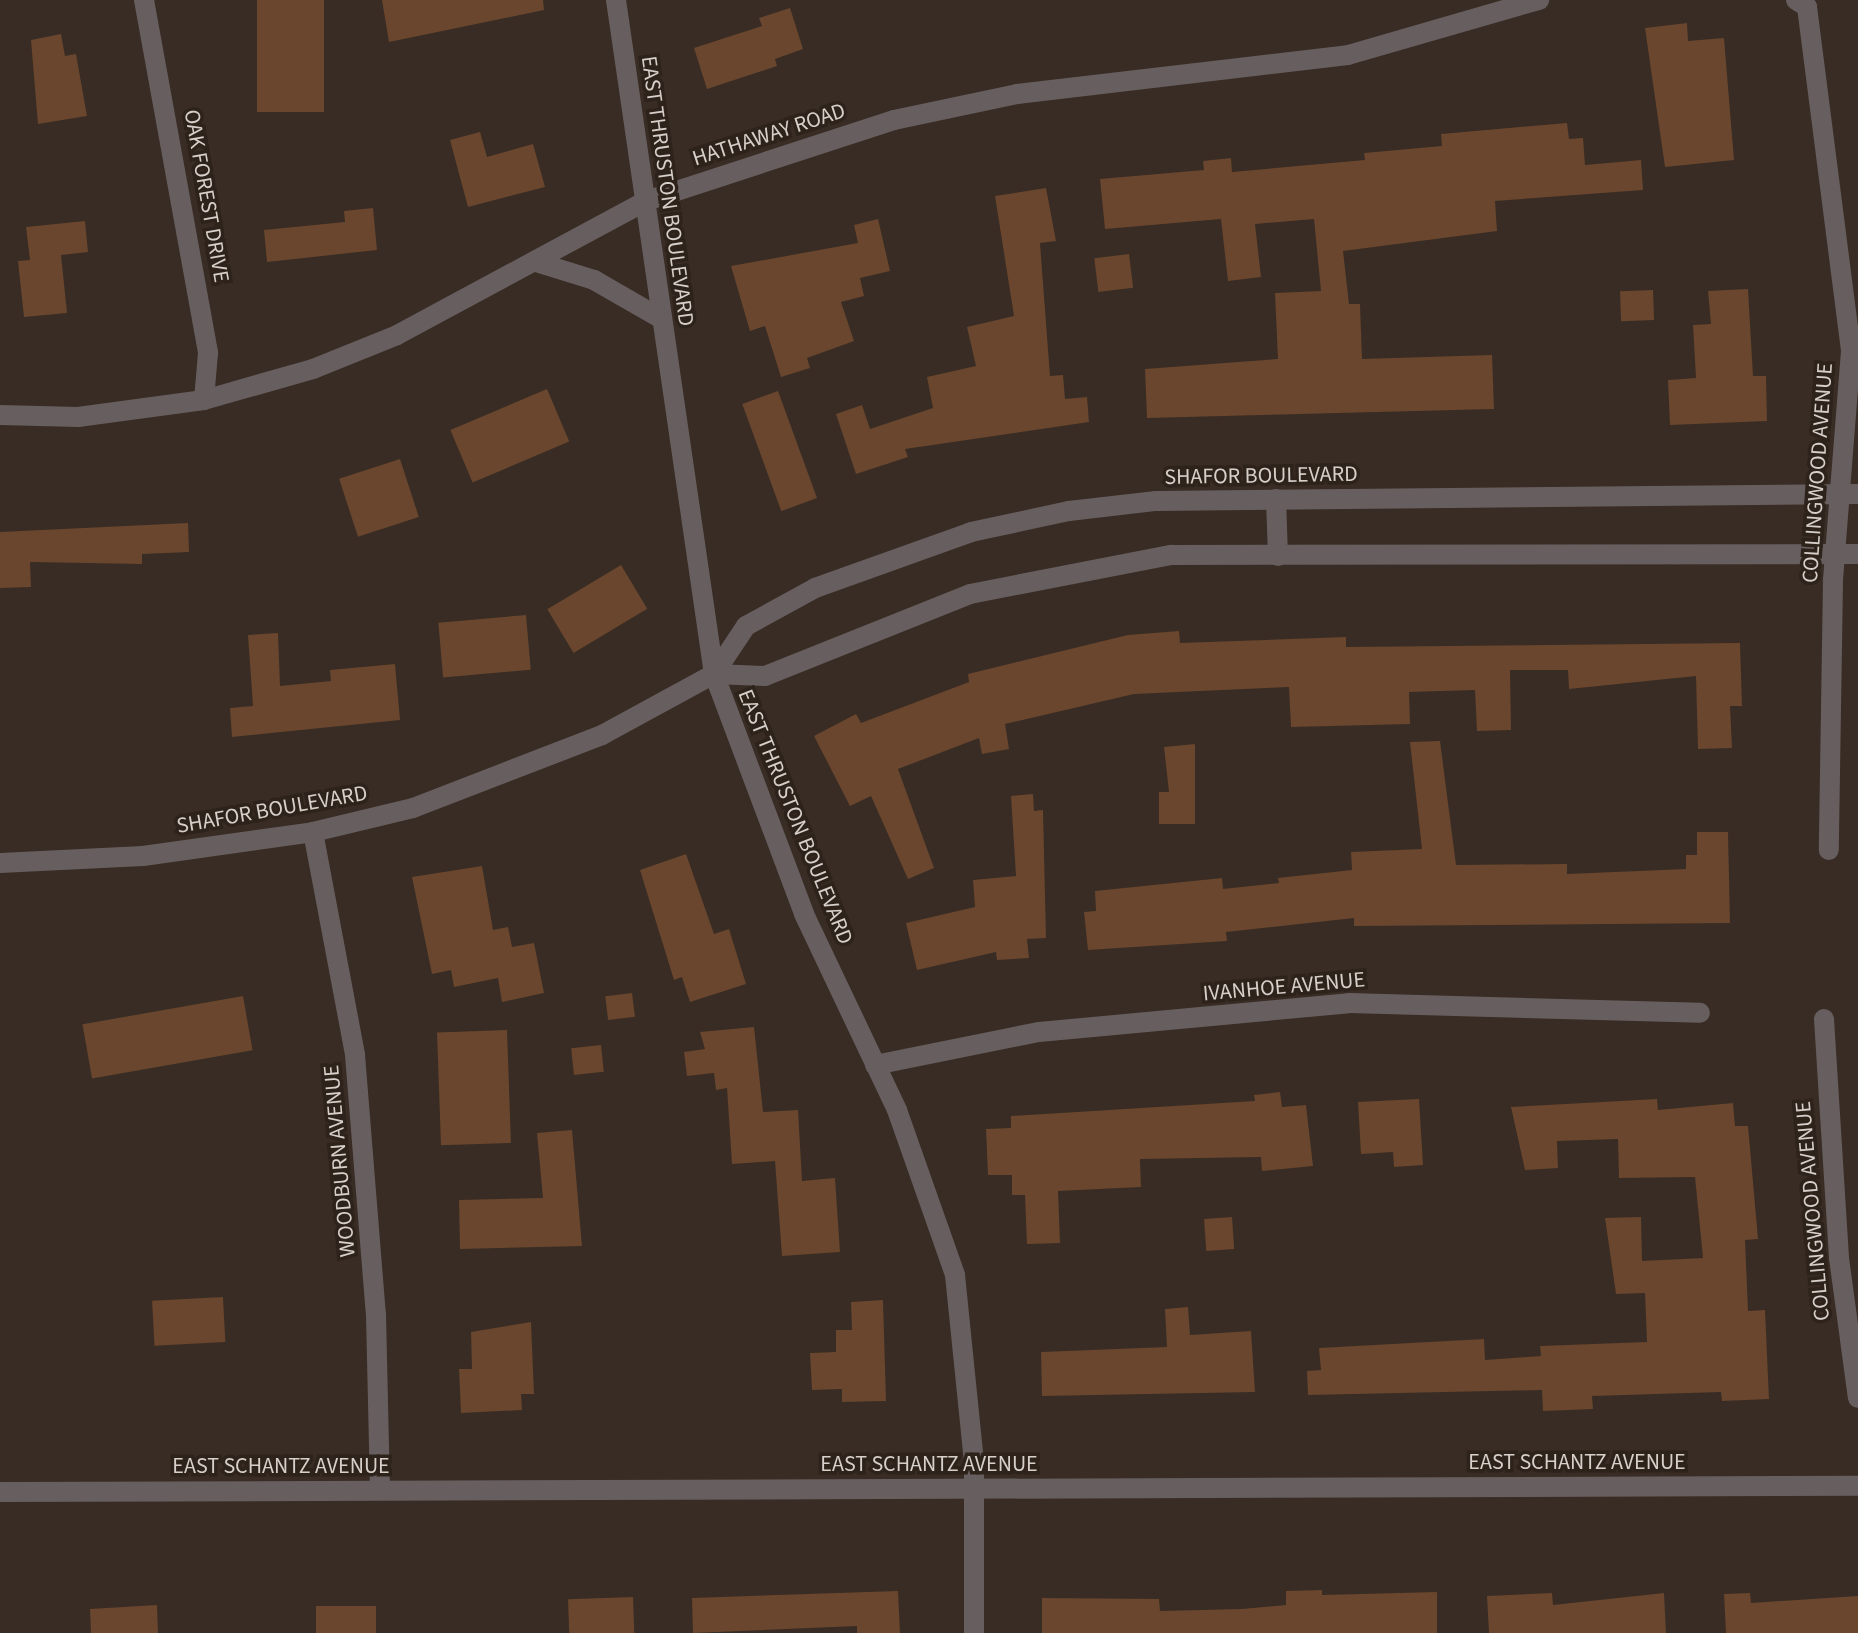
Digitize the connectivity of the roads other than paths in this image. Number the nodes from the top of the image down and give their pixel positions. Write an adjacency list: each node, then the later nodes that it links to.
1 (144, 0): 8 (street, OAK FOREST DRIVE)
2 (616, 0): 5 (street, EAST THRUSTON BOULEVARD)
3 (1539, 0): 5 (street, HATHAWAY ROAD)
4 (1803, 2): 10 (street, COLLINGWOOD AVENUE)
5 (646, 201): 6 (street, HATHAWAY ROAD); 7 (street, EAST THRUSTON BOULEVARD)
6 (536, 262): 7 (street); 8 (street, HATHAWAY ROAD)
7 (660, 318): 15 (street, EAST THRUSTON BOULEVARD)
8 (204, 400): 9 (street, HATHAWAY ROAD)
9 (0, 415)
10 (1850, 494): 11 (street, SHAFOR BOULEVARD); 12 (street, COLLINGWOOD AVENUE)
11 (1276, 499): 14 (street); 15 (street, SHAFOR BOULEVARD)
12 (1835, 554): 13 (street, SHAFOR BOULEVARD); 14 (street, SHAFOR BOULEVARD); 17 (street, COLLINGWOOD AVENUE)
13 (1858, 554)
14 (1278, 556): 15 (street, SHAFOR BOULEVARD)
15 (714, 674): 16 (street, SHAFOR BOULEVARD); 21 (street, EAST THRUSTON BOULEVARD)
16 (313, 832): 18 (street, SHAFOR BOULEVARD); 25 (street, WOODBURN AVENUE)
17 (1829, 850)
18 (0, 863)
19 (1700, 1013): 21 (street, IVANHOE AVENUE)
20 (1824, 1019): 22 (street, COLLINGWOOD AVENUE)
21 (875, 1065): 24 (street, EAST THRUSTON BOULEVARD)
22 (1858, 1398)
23 (1858, 1486): 24 (street, EAST SCHANTZ AVENUE)
24 (973, 1489): 25 (street, EAST SCHANTZ AVENUE); 27 (street, EAST THRUSTON BOULEVARD)
25 (380, 1490): 26 (street, EAST SCHANTZ AVENUE)
26 (0, 1492)
27 (974, 1633)

